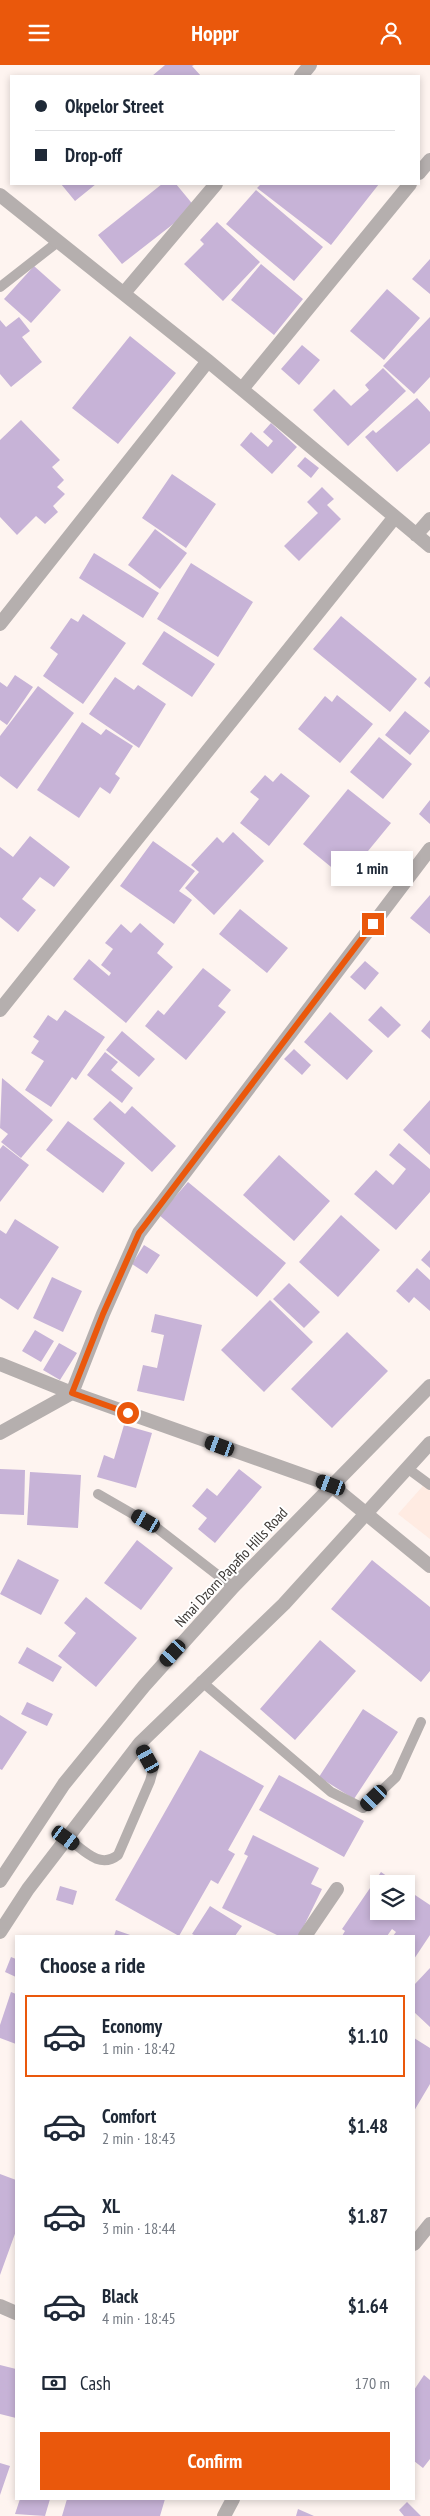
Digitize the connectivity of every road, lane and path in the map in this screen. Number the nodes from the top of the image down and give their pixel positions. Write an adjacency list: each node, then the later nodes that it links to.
1 (310, 65): 2 (street)
2 (302, 75)
3 (430, 160): 4 (street)
4 (420, 172)
5 (215, 185): 10 (street)
6 (409, 185): 12 (street)
7 (0, 195): 8 (street)
8 (59, 241): 9 (lane); 10 (street)
9 (0, 287)
10 (124, 293): 11 (street)
11 (208, 361): 12 (street); 17 (street)
12 (242, 389): 13 (street)
13 (394, 519): 15 (street); 19 (street)
14 (430, 519): 15 (street)
15 (416, 535): 16 (street)
16 (430, 546)
17 (0, 624)
18 (430, 849): 22 (street)
19 (0, 1010)
20 (0, 1364): 22 (street)
21 (430, 1386): 26 (street, Nmai Dzorn Papafio Hills Road)
22 (72, 1393): 23 (street); 26 (street)
23 (0, 1433)
24 (430, 1443): 25 (street)
25 (407, 1468): 27 (lane); 29 (street)
26 (331, 1485): 29 (street); 31 (street, Nmai Dzorn Papafio Hills Road)
27 (430, 1485)
28 (98, 1494): 31 (lane)
29 (365, 1514): 30 (street); 32 (street)
30 (430, 1565)
31 (232, 1587): 36 (street, Nmai Dzorn Papafio Hills Road)
32 (201, 1681): 33 (lane); 34 (street)
33 (421, 1722)
34 (140, 1743): 35 (street); 35 (lane)
35 (66, 1838): 38 (street)
36 (0, 1879)
37 (337, 1889): 39 (street)
38 (0, 1932)
39 (306, 1935)
40 (430, 2224): 41 (street)
41 (415, 2243)
42 (0, 2305): 43 (street)
43 (15, 2312)
44 (232, 2500): 45 (street)
45 (224, 2516)

